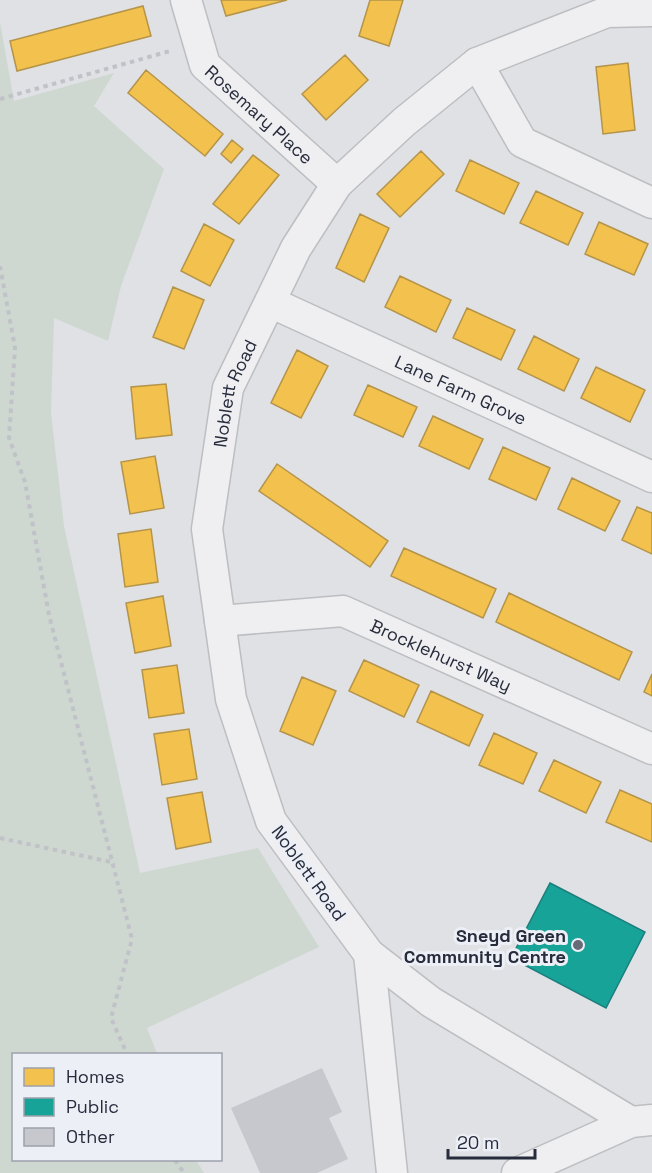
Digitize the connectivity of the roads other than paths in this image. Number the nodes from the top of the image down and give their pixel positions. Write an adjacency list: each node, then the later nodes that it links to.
1 (186, 0): 4 (street, Rosemary Place)
2 (652, 11): 3 (street, Noblett Road)
3 (477, 63): 4 (street, Noblett Road); 5 (street)
4 (337, 184): 6 (street, Noblett Road)
5 (652, 203)
6 (270, 302): 7 (street, Lane Farm Grove); 8 (street, Noblett Road)
7 (652, 477)
8 (220, 621): 9 (street, Brocklehurst Way); 10 (street, Noblett Road)
9 (652, 749)
10 (369, 954): 11 (street, Noblett Road); 12 (street)
11 (641, 1121): 13 (street)
12 (392, 1173)
13 (517, 1173)

